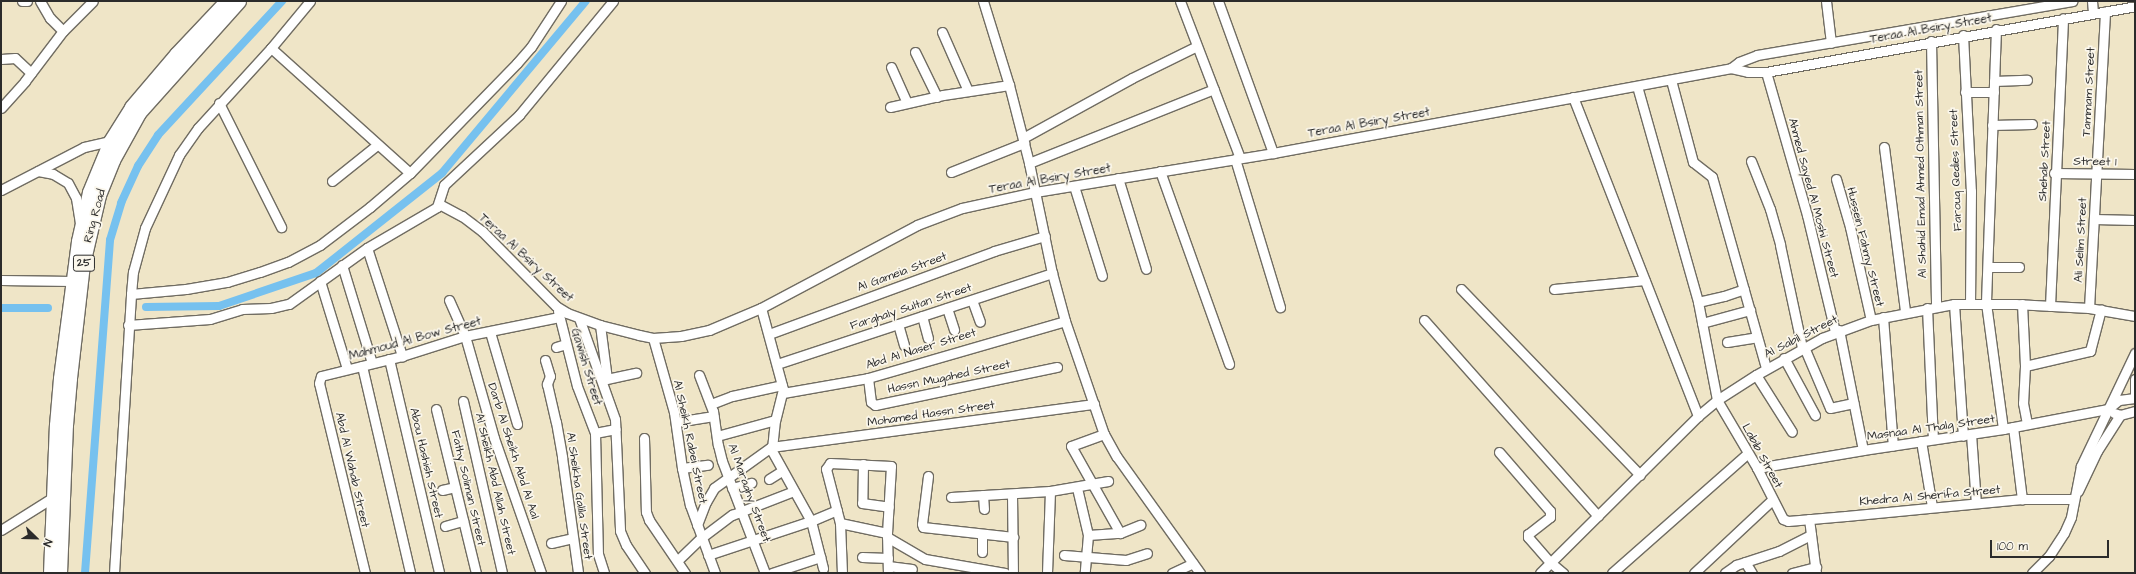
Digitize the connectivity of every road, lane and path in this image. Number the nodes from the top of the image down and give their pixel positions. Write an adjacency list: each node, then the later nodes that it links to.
1 (22, 1): 2 (street)
2 (27, 1)
3 (40, 1): 21 (street)
4 (93, 1): 21 (street)
5 (226, 1): 52 (highway, Ring Road / 25)
6 (239, 1): 72 (highway, Ring Road / 25)
7 (310, 1): 27 (street)
8 (561, 1): 62 (street)
9 (613, 1): 73 (street)
10 (983, 1): 37 (street)
11 (1180, 1): 26 (street)
12 (1218, 1): 55 (street)
13 (1826, 1): 25 (street)
14 (2072, 1): 25 (street, Teraa Al Bsiry Street)
15 (2092, 1): 18 (street)
16 (2135, 6): 17 (street, Teraa Al Bsiry Street)
17 (2105, 11): 18 (street, Teraa Al Bsiry Street); 64 (street, Tammam Street)
18 (2093, 13): 19 (street, Teraa Al Bsiry Street)
19 (2063, 18): 20 (street, Teraa Al Bsiry Street); 63 (street, Shehab Street)
20 (1996, 29): 23 (street, Teraa Al Bsiry Street); 36 (street)
21 (64, 31): 33 (street)
22 (942, 32): 40 (street)
23 (1963, 35): 24 (street, Teraa Al Bsiry Street); 41 (street, Farouq Qedies Street)
24 (1931, 41): 32 (street, Teraa Al Bsiry Street); 104 (street, Al Shahid Emad Ahmed Othman Street)
25 (1831, 43): 31 (street, Teraa Al Bsiry Street)
26 (1197, 46): 39 (street); 51 (street)
27 (271, 48): 45 (street); 53 (street)
28 (915, 52): 43 (street)
29 (1, 60): 33 (street)
30 (891, 67): 46 (street)
31 (1731, 68): 32 (street, Teraa Al Bsiry Street); 34 (street, Teraa Al Bsiry Street)
32 (1766, 72): 125 (street, Ahmed Sayed Al Moshi Street)
33 (31, 73): 48 (street)
34 (1671, 80): 38 (street, Teraa Al Bsiry Street); 92 (street)
35 (2027, 80): 36 (street)
36 (1994, 81): 42 (street)
37 (1009, 85): 40 (street); 51 (street)
38 (1637, 86): 44 (street, Teraa Al Bsiry Street); 96 (street, Labib Street)
39 (1214, 89): 56 (street); 58 (street)
40 (968, 91): 43 (street)
41 (1965, 92): 42 (street); 97 (street, Farouq Qedies Street)
42 (1994, 92): 50 (street)
43 (937, 96): 46 (street)
44 (1573, 98): 55 (street, Teraa Al Bsiry Street); 87 (street)
45 (219, 103): 77 (street); 93 (street)
46 (907, 103): 47 (street)
47 (890, 107)
48 (1, 108)
49 (2032, 124): 50 (street)
50 (1992, 125): 81 (street)
51 (1023, 140): 58 (street); 61 (street)
52 (110, 141): 59 (street); 72 (highway, Ring Road / 25)
53 (377, 145): 62 (street); 68 (street)
54 (1884, 146): 110 (street)
55 (1273, 153): 56 (street, Teraa Al Bsiry Street)
56 (1238, 159): 60 (street, Teraa Al Bsiry Street); 103 (street)
57 (1751, 161): 135 (street)
58 (1029, 163): 71 (street)
59 (38, 171): 70 (street); 76 (street)
60 (1160, 171): 66 (street, Teraa Al Bsiry Street); 144 (street)
61 (951, 172)
62 (410, 173): 93 (street)
63 (2054, 173): 64 (street, Street 1); 102 (street, Shehab Street)
64 (2097, 173): 65 (street, Street 1); 74 (street, Ali Selim Street)
65 (2135, 174)
66 (1118, 178): 69 (street, Teraa Al Bsiry Street); 83 (street)
67 (1836, 179): 117 (street, Hussein Fahmy Street)
68 (332, 181)
69 (1074, 186): 71 (street, Teraa Al Bsiry Street); 85 (street)
70 (1, 190)
71 (1035, 192): 78 (street); 105 (street, Teraa Al Bsiry Street)
72 (94, 193): 76 (highway, Ring Road / 25); 262 (highway, Ring Road / 25)
73 (439, 204): 79 (street); 101 (street, Teraa Al Bsiry Street)
74 (2094, 220): 75 (street); 107 (street, Ali Selim Street)
75 (2135, 220)
76 (80, 224): 88 (highway, Ring Road / 25)
77 (281, 227)
78 (1045, 236): 84 (street); 127 (street, Al Gameia Street)
79 (367, 248): 80 (street); 138 (street)
80 (342, 265): 89 (street); 142 (street)
81 (1988, 267): 82 (street); 98 (street)
82 (2019, 267)
83 (1146, 269)
84 (1052, 273): 95 (street, Farghaly Sultan Street); 118 (street)
85 (1102, 276)
86 (1, 280): 88 (street)
87 (1645, 280): 91 (street); 171 (street)
88 (72, 281): 213 (highway, Ring Road / 25)
89 (320, 281): 122 (street); 149 (street)
90 (1461, 289): 197 (street)
91 (1554, 289)
92 (1744, 289): 96 (street); 109 (street)
93 (131, 294): 122 (street)
94 (449, 300): 128 (street, Darb Al Sheikh Abd Al Aal)
95 (972, 300): 106 (street, Farghaly Sultan Street); 119 (street)
96 (1698, 302): 120 (street, Labib Street)
97 (1970, 303): 98 (street, Al Sabil Street); 99 (street, Al Sabil Street)
98 (1986, 303): 100 (street, Al Sabil Street); 178 (street)
99 (1954, 304): 104 (street, Al Sabil Street); 182 (street)
100 (2022, 304): 102 (street, Al Sabil Street); 146 (street)
101 (556, 306): 113 (street, Gawish Street); 115 (street, Teraa Al Bsiry Street)
102 (2050, 306): 107 (street, Al Sabil Street)
103 (1280, 307)
104 (1931, 307): 110 (street, Al Sabil Street); 185 (street, Al Shahid Emad Ahmed Othman Street)
105 (761, 308): 127 (street); 130 (street, Teraa Al Bsiry Street)
106 (947, 308): 111 (street, Farghaly Sultan Street); 124 (street)
107 (2089, 308): 108 (street, Al Sabil Street)
108 (2101, 309): 112 (street, Al Sabil Street); 146 (street)
109 (1750, 310): 120 (street); 129 (street)
110 (1905, 312): 114 (street, Al Sabil Street)
111 (922, 316): 121 (street, Farghaly Sultan Street); 131 (street)
112 (2135, 316)
113 (559, 317): 126 (street, Mahmoud Al Bow Street); 133 (street, Gawish Street)
114 (1883, 317): 117 (street, Al Sabil Street); 187 (street)
115 (579, 318): 123 (street, Teraa Al Bsiry Street); 156 (street)
116 (1424, 320): 223 (street)
117 (1871, 320): 125 (street, Al Sabil Street)
118 (1065, 321): 154 (street, Abd Al Naser Street); 164 (street)
119 (980, 322)
120 (1702, 323): 160 (street, Labib Street)
121 (898, 324): 134 (street); 143 (street, Farghaly Sultan Street)
122 (128, 325): 263 (street)
123 (600, 325): 130 (street, Teraa Al Bsiry Street); 156 (street)
124 (954, 330)
125 (1837, 331): 135 (street, Al Sabil Street); 162 (street, Ahmed Sayed Al Moshi Street)
126 (490, 332): 128 (street, Mahmoud Al Bow Street); 174 (street)
127 (769, 334): 143 (street)
128 (465, 336): 138 (street, Mahmoud Al Bow Street); 269 (street, Darb Al Sheikh Abd Al Aal)
129 (1757, 337): 132 (street); 148 (street)
130 (653, 338): 173 (street, Al Sheikh Rabei Street)
131 (928, 338)
132 (1727, 342)
133 (566, 344): 136 (street); 180 (street, Gawish Street)
134 (904, 345)
135 (1803, 347): 139 (street, Al Sabil Street); 162 (street)
136 (556, 348)
137 (2135, 353): 166 (street)
138 (402, 356): 140 (street, Mahmoud Al Bow Street)
139 (1784, 358): 148 (street, Al Sabil Street); 168 (street)
140 (389, 359): 142 (street, Mahmoud Al Bow Street); 266 (street, Abou Hashish Street)
141 (545, 360): 239 (street, Al Sheikha Galila Street)
142 (372, 363): 145 (street, Mahmoud Al Bow Street)
143 (777, 364): 157 (street)
144 (1229, 364)
145 (362, 366): 149 (street, Mahmoud Al Bow Street); 265 (street)
146 (2026, 366): 175 (street)
147 (1057, 367): 154 (street, Hassn Mugahed Street)
148 (1766, 368): 153 (street, Al Sabil Street)
149 (347, 369): 150 (street, Mahmoud Al Bow Street)
150 (324, 374): 264 (street, Abd Al Wahab Street)
151 (636, 374): 156 (street)
152 (699, 375): 163 (street, Al Maraghy Street)
153 (1756, 375): 160 (street, Al Sabil Street); 179 (street)
154 (868, 378): 157 (street, Abd Al Naser Street)
155 (2135, 379): 158 (street)
156 (604, 380): 177 (street)
157 (782, 389): 163 (street, Abd Al Naser Street); 172 (street)
158 (2135, 394)
159 (2135, 398): 166 (street)
160 (1717, 400): 171 (street, Al Sabil Street); 191 (street, Labib Street)
161 (464, 401): 268 (street, Al Sheikh Abd Allah Street)
162 (1853, 403): 189 (street, Ahmed Sayed Al Moshi Street)
163 (711, 404): 170 (street, Al Maraghy Street)
164 (1094, 404): 181 (street); 188 (street, Mohamed Hassn Street)
165 (436, 409): 204 (street, Fathy Soliman Street)
166 (2108, 409): 169 (street); 175 (street, Masnaa Al Thalg Street); 215 (street)
167 (2135, 411): 169 (street)
168 (1815, 415)
169 (2120, 415): 215 (street)
170 (714, 416): 173 (street); 183 (street, Al Maraghy Street)
171 (1698, 416): 197 (street, Al Sabil Street)
172 (775, 420): 183 (street); 188 (street)
173 (676, 422): 194 (street, Al Sheikh Rabei Street)
174 (517, 424)
175 (2027, 424): 176 (street, Masnaa Al Thalg Street)
176 (2013, 427): 178 (street, Masnaa Al Thalg Street); 214 (street)
177 (616, 429): 180 (street); 272 (street)
178 (2003, 429): 182 (street, Masnaa Al Thalg Street)
179 (1792, 432)
180 (594, 433): 271 (street, Gawish Street)
181 (1104, 434): 203 (street); 252 (street)
182 (1967, 435): 185 (street, Masnaa Al Thalg Street); 217 (street)
183 (717, 436): 199 (street, Al Maraghy Street)
184 (644, 438): 250 (street)
185 (1933, 440): 186 (street, Masnaa Al Thalg Street)
186 (1921, 441): 187 (street, Masnaa Al Thalg Street); 219 (street)
187 (1894, 446): 189 (street, Masnaa Al Thalg Street)
188 (771, 447): 196 (street); 199 (street)
189 (1862, 450): 195 (street, Masnaa Al Thalg Street)
190 (1499, 452): 254 (street)
191 (1747, 454): 195 (street, Labib Street); 285 (street)
192 (863, 464): 218 (street); 218 (street); 222 (street)
193 (708, 465): 194 (street)
194 (682, 468): 229 (street, Al Sheikh Rabei Street)
195 (1756, 468): 216 (street, Labib Street)
196 (782, 471): 200 (street); 208 (street)
197 (1640, 475): 223 (street, Al Sabil Street)
198 (928, 476): 234 (street)
199 (728, 477): 205 (street, Al Maraghy Street); 229 (street)
200 (770, 478)
201 (1108, 481): 203 (street)
202 (751, 483): 205 (street)
203 (1094, 485): 206 (street); 233 (street)
204 (455, 487): 207 (street); 225 (street, Fathy Soliman Street)
205 (732, 488): 221 (street, Al Maraghy Street)
206 (1077, 488): 209 (street); 236 (street)
207 (442, 490)
208 (794, 491): 221 (street); 226 (street)
209 (1050, 491): 210 (street); 279 (street)
210 (1012, 494): 211 (street); 238 (street)
211 (983, 495): 212 (street); 220 (street)
212 (951, 497)
213 (52, 498): 232 (street); 261 (highway, Ring Road / 25)
214 (2022, 499): 215 (street, Khedra Al Sherifa Street); 217 (street, Khedra Al Sherifa Street)
215 (2074, 499): 290 (street)
216 (1772, 500): 227 (street, Labib Street); 286 (street)
217 (1976, 504): 219 (street, Khedra Al Sherifa Street)
218 (889, 507): 235 (street)
219 (1932, 507): 224 (street, Khedra Al Sherifa Street)
220 (984, 509)
221 (741, 510): 240 (street); 241 (street, Al Maraghy Street)
222 (837, 510): 226 (street); 228 (street)
223 (1598, 516): 254 (street, Al Sabil Street)
224 (1809, 519): 227 (street, Khedra Al Sherifa Street); 237 (street)
225 (463, 521): 231 (street); 267 (street, Fathy Soliman Street)
226 (811, 521): 241 (street); 247 (street)
227 (1788, 521)
228 (840, 522): 235 (street); 276 (street)
229 (697, 525): 240 (street, Al Sheikh Rabei Street)
230 (1140, 525): 233 (street)
231 (445, 526)
232 (1, 530)
233 (1120, 533): 236 (street)
234 (982, 534): 238 (street); 243 (street)
235 (887, 535): 253 (street); 257 (street)
236 (1088, 535): 249 (street)
237 (1811, 535): 251 (street); 259 (street)
238 (1013, 537): 278 (street)
239 (572, 538): 242 (street); 270 (street, Al Sheikha Galila Street)
240 (701, 538): 245 (street, Al Sheikh Rabei Street); 250 (street)
241 (752, 540): 245 (street); 274 (street, Al Maraghy Street)
242 (551, 543)
243 (982, 552)
244 (1147, 553): 249 (street)
245 (708, 555): 260 (street, Al Sheikh Rabei Street)
246 (1064, 555): 249 (street)
247 (820, 557): 255 (street); 256 (street)
248 (862, 557): 253 (street)
249 (1086, 557): 280 (street)
250 (678, 560): 273 (street)
251 (1745, 562): 287 (street); 288 (street)
252 (1193, 563): 281 (street); 282 (street)
253 (888, 566): 258 (street)
254 (1553, 567): 283 (street, Al Sabil Street); 284 (street)
255 (823, 568)
256 (797, 569): 275 (street)
257 (967, 569): 277 (street)
258 (912, 570)
259 (1816, 570): 289 (street)
260 (711, 571)
261 (50, 573)
262 (60, 573)
263 (114, 573)
264 (364, 573)
265 (410, 573)
266 (439, 573)
267 (476, 573)
268 (502, 573)
269 (541, 573)
270 (578, 573)
271 (604, 573)
272 (645, 573)
273 (685, 573)
274 (765, 573)
275 (772, 573)
276 (842, 573)
277 (1005, 573)
278 (1013, 573)
279 (1047, 573)
280 (1085, 573)
281 (1172, 573)
282 (1200, 573)
283 (1540, 573)
284 (1563, 573)
285 (1612, 573)
286 (1694, 573)
287 (1725, 573)
288 (1752, 573)
289 (1792, 573)
290 (2032, 573)

